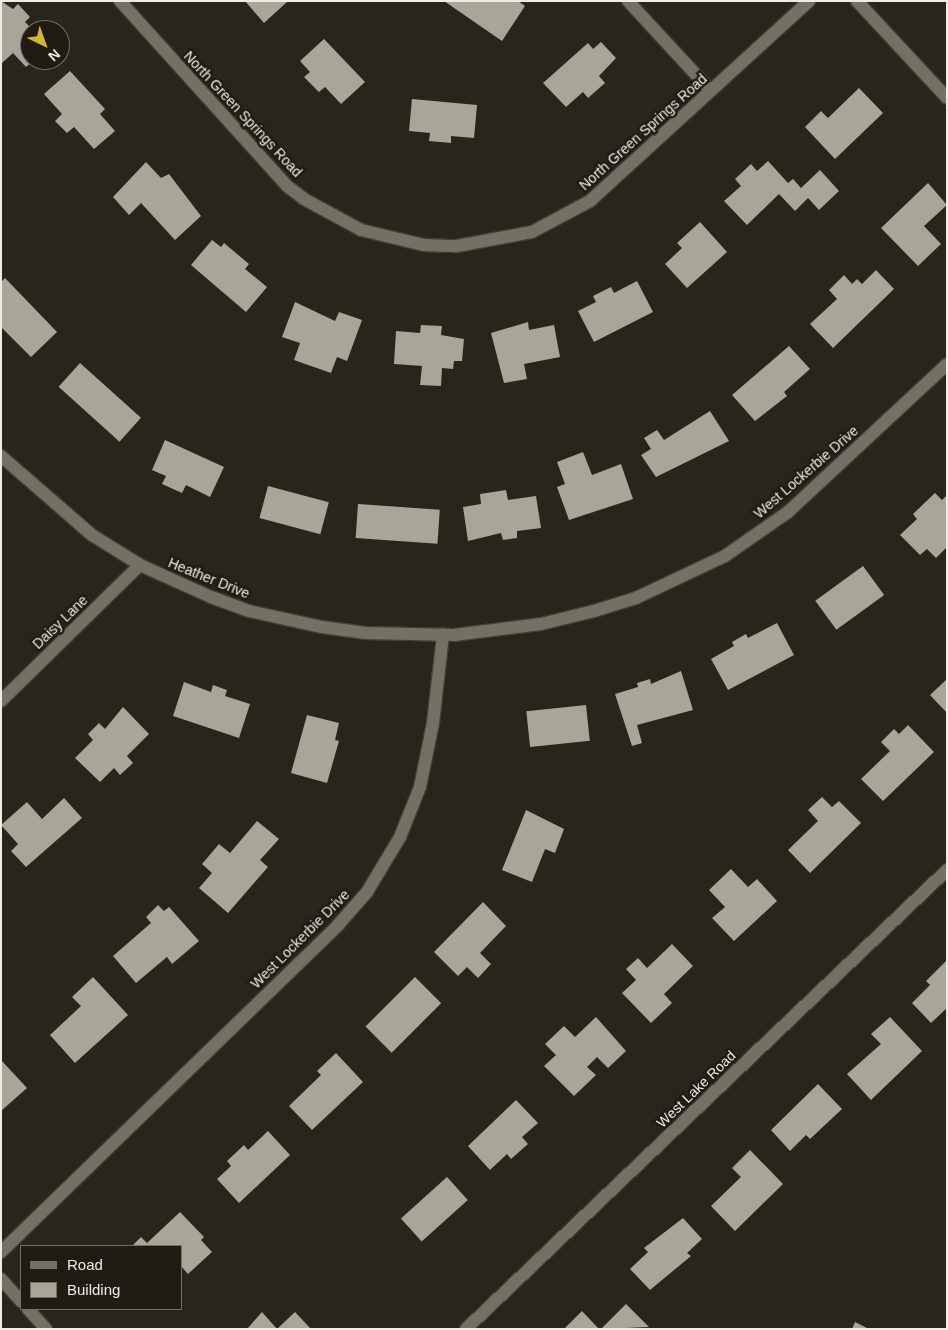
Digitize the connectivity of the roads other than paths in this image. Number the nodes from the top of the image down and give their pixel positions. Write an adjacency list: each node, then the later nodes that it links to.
1 (120, 1): 5 (street, North Green Springs Road)
2 (628, 1): 5 (street)
3 (809, 1): 5 (street, North Green Springs Road)
4 (857, 1): 6 (street)
5 (711, 91)
6 (947, 98)
7 (947, 364): 10 (street, West Lockerbie Drive)
8 (1, 456): 9 (street, Heather Drive)
9 (140, 565): 10 (street, Heather Drive); 11 (street, Daisy Lane)
10 (443, 636): 13 (street, West Lockerbie Drive)
11 (1, 701)
12 (947, 870): 18 (street, West Lake Road)
13 (1, 1252)
14 (1, 1279): 15 (street)
15 (20, 1300)
16 (29, 1310): 17 (street)
17 (46, 1329)
18 (466, 1329)

